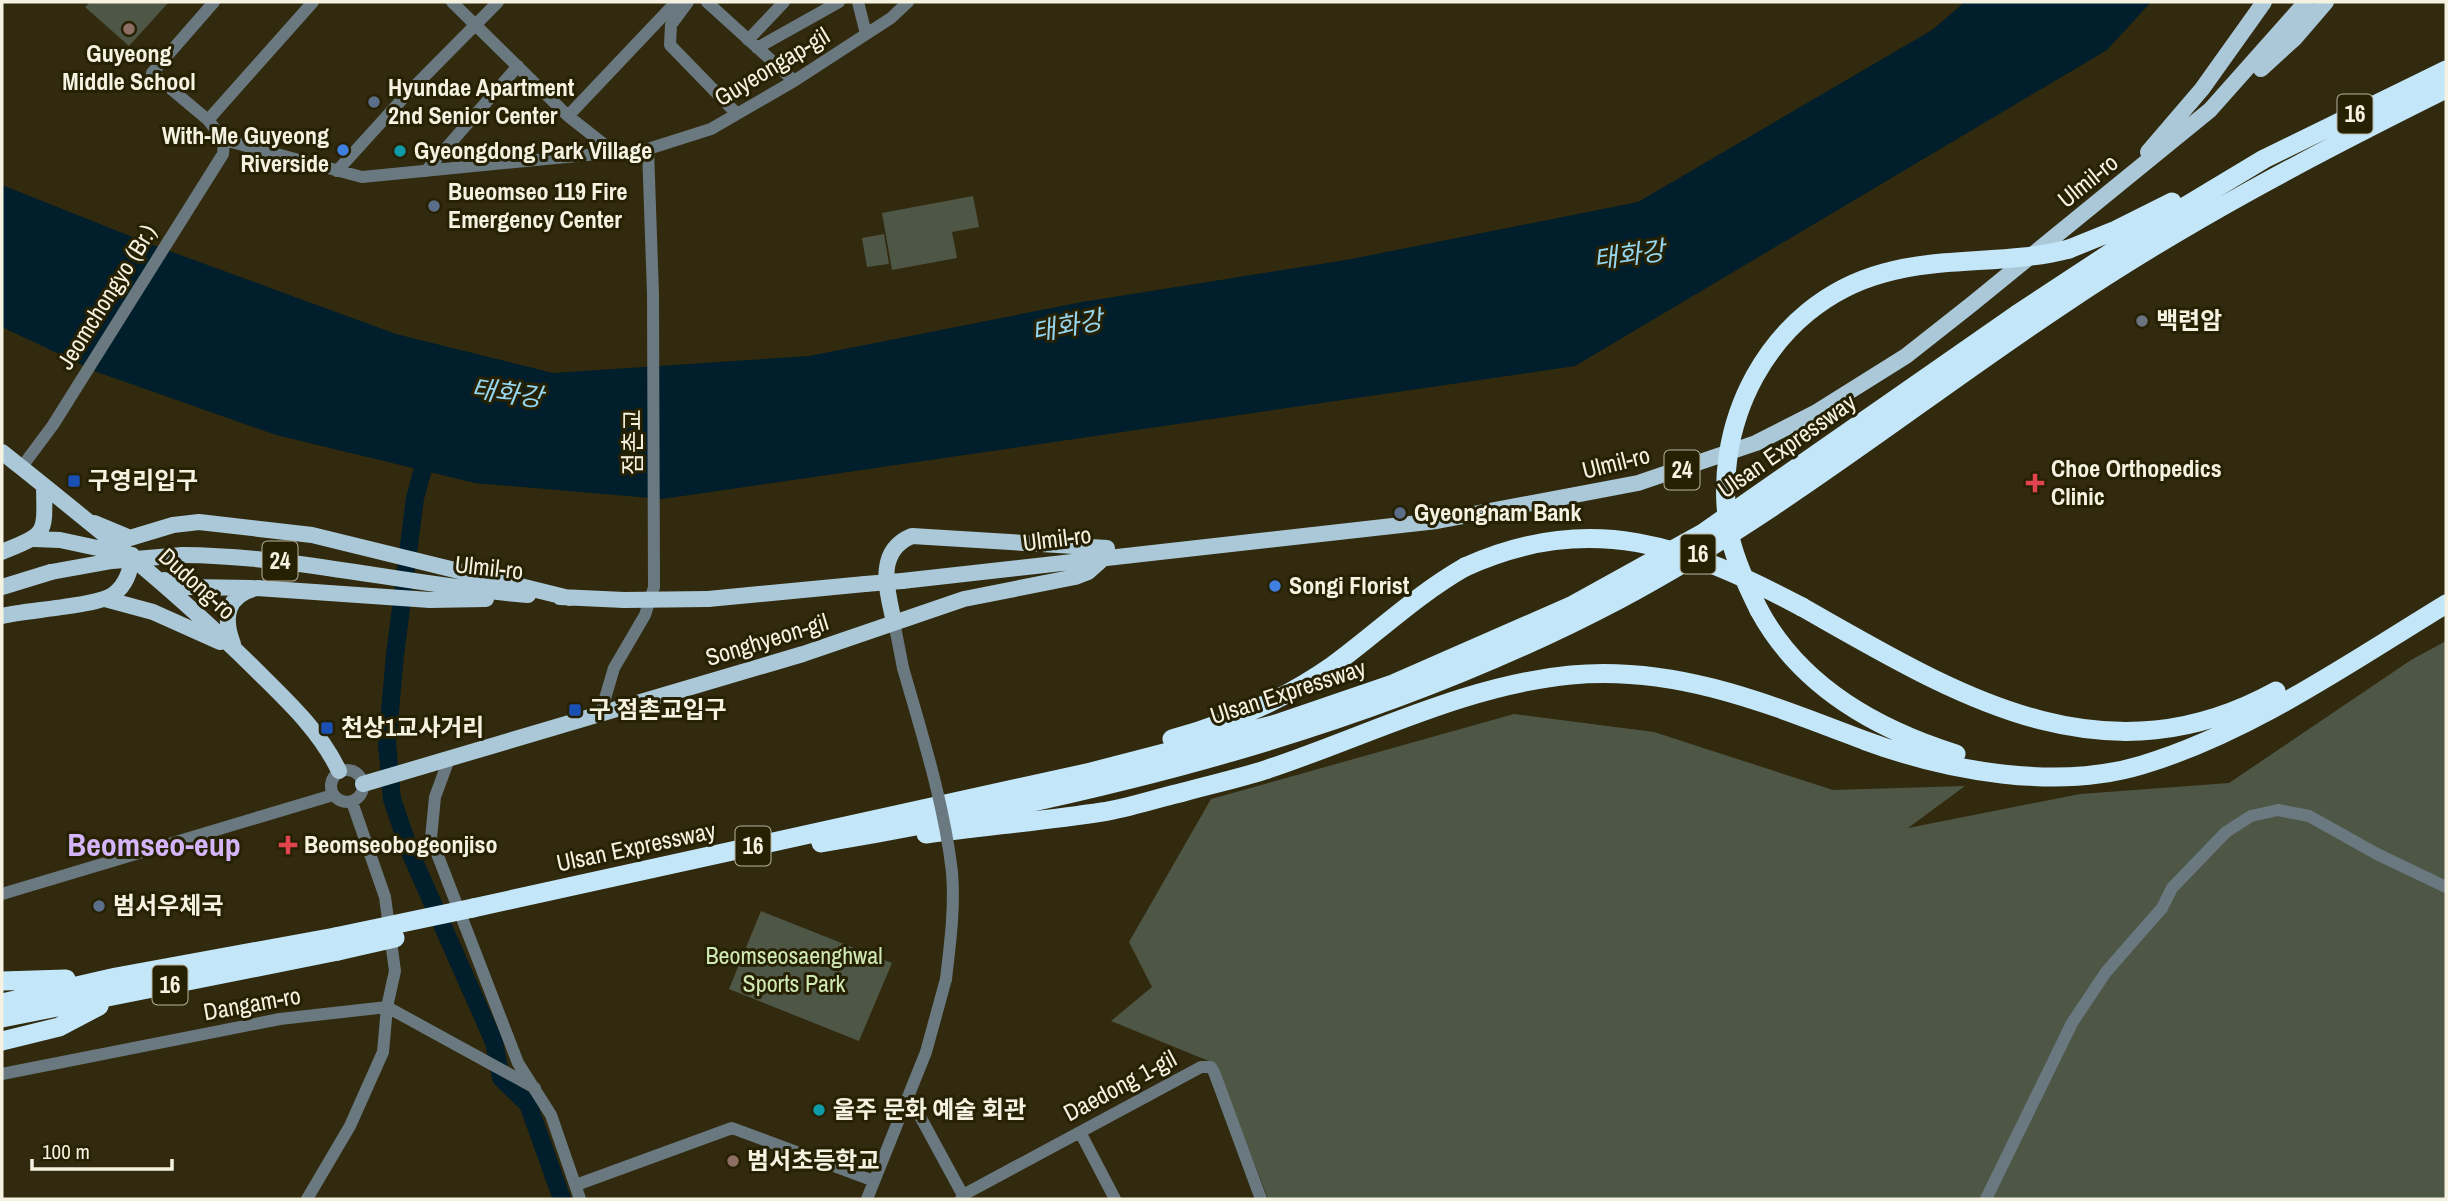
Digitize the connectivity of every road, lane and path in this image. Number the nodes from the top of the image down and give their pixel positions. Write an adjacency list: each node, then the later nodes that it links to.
1 (214, 2): 25 (street)
2 (313, 2): 25 (street)
3 (452, 2): 15 (street)
4 (498, 2): 15 (street)
5 (676, 2): 24 (street)
6 (688, 2): 23 (street)
7 (707, 2): 17 (street)
8 (784, 2): 17 (street)
9 (839, 2): 17 (street)
10 (858, 2): 16 (street)
11 (908, 2): 16 (street, Guyeongap-gil)
12 (2264, 2): 32 (main road)
13 (2306, 2): 22 (main road, Ulmil-ro / 24)
14 (2326, 2): 22 (main road)
15 (476, 25): 18 (street); 30 (street)
16 (866, 34): 20 (street, Guyeongap-gil)
17 (752, 44): 20 (street)
18 (519, 66): 24 (street); 31 (street)
19 (2446, 70): 29 (highway, Ulsan Expressway / 16)
20 (794, 81): 23 (street, Guyeongap-gil)
21 (2446, 89): 62 (highway, Ulsan Expressway / 16)
22 (2225, 96): 32 (main road, Ulmil-ro / 24)
23 (737, 114): 27 (street, Guyeongap-gil)
24 (568, 116): 28 (street)
25 (208, 120): 26 (street)
26 (224, 140): 30 (street, Guyeongap-gil); 34 (street, Jeomchongyo (Br.))
27 (648, 149): 28 (street, Guyeongap-gil); 54 (street, 점촌교)
28 (615, 153): 31 (street, Guyeongap-gil)
29 (2264, 159): 55 (highway, bridge); 59 (highway, Ulsan Expressway / 16)
30 (337, 171): 31 (street, Guyeongap-gil)
31 (426, 171)
32 (2109, 192): 39 (main road, Ulmil-ro / 24)
33 (2, 452): 34 (main road, Dudong-ro)
34 (22, 468): 35 (main road, Dudong-ro)
35 (44, 487): 36 (main road, Dudong-ro); 38 (main road)
36 (94, 523): 37 (main road); 42 (main road, Dudong-ro)
37 (165, 527): 42 (main road); 48 (main road)
38 (34, 539): 40 (main road); 42 (main road)
39 (1147, 551): 41 (main road, Ulmil-ro / 24); 52 (main road)
40 (2, 552)
41 (1106, 556): 48 (main road, Ulmil-ro / 24, bridge); 52 (main road, Songhyeon-gil)
42 (135, 558): 43 (main road, Dudong-ro); 49 (main road)
43 (158, 579): 45 (main road); 53 (main road, Dudong-ro)
44 (2, 587): 47 (main road, 24, bridge)
45 (257, 589): 47 (main road); 53 (main road)
46 (2446, 592): 59 (highway, bridge)
47 (431, 593): 48 (main road, Ulmil-ro / 24)
48 (569, 598)
49 (106, 599): 51 (main road); 53 (main road)
50 (2446, 604): 55 (highway)
51 (2, 616)
52 (894, 622): 54 (main road, Songhyeon-gil); 74 (street, bridge)
53 (235, 649): 57 (main road, Dudong-ro)
54 (601, 712): 56 (main road)
55 (2189, 748): 62 (highway)
56 (449, 759): 58 (main road); 73 (street)
57 (339, 772): 58 (street); 60 (street)
58 (369, 782): 61 (street)
59 (1032, 784): 65 (highway, Ulsan Expressway / 16)
60 (333, 795): 61 (street); 64 (street)
61 (352, 802): 69 (street)
62 (866, 835): 65 (highway, Ulsan Expressway / 16)
63 (2446, 887): 84 (street)
64 (2, 894)
65 (474, 914): 67 (highway, Ulsan Expressway / 16, bridge)
66 (2, 981): 67 (highway)
67 (118, 986): 68 (highway, Ulsan Expressway / 16); 70 (highway, Ulsan Expressway / 16); 71 (highway)
68 (2, 1003)
69 (387, 1007): 72 (street, Dangam-ro); 73 (street); 79 (street)
70 (2, 1018)
71 (2, 1041)
72 (2, 1074)
73 (535, 1088): 77 (street)
74 (909, 1096): 76 (street); 78 (street)
75 (1080, 1132): 78 (street, Daedong 1-gil); 82 (street); 83 (street, Daedong 1-gil)
76 (874, 1181): 77 (street); 81 (street)
77 (576, 1185): 80 (street)
78 (963, 1198)
79 (307, 1199)
80 (580, 1199)
81 (867, 1199)
82 (1115, 1199)
83 (1261, 1199)
84 (1986, 1199)

